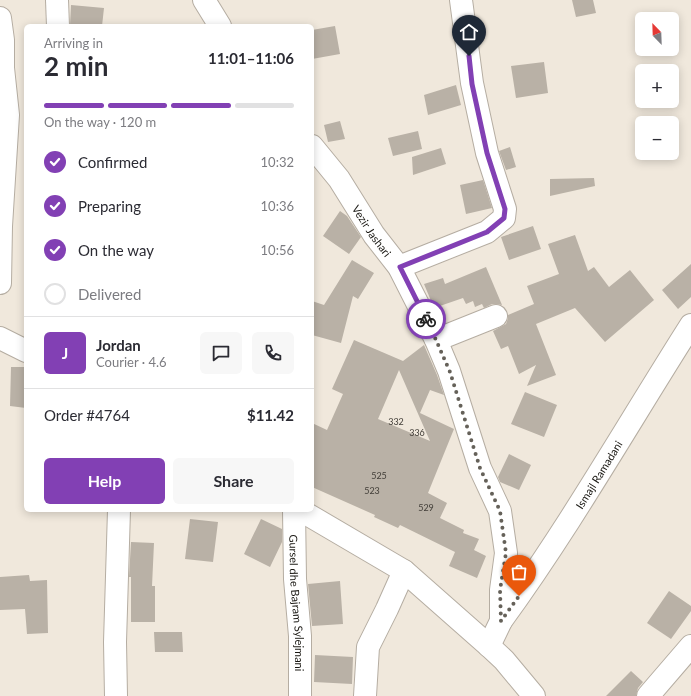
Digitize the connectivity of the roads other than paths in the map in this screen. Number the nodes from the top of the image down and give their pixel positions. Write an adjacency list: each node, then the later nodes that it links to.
1 (57, 0): 5 (street)
2 (204, 0): 6 (street)
3 (461, 0): 8 (street)
4 (0, 18): 9 (street)
5 (58, 24)
6 (219, 24)
7 (314, 148): 8 (street, Vezir Jashari)
8 (400, 267): 13 (street, Vezir Jashari)
9 (0, 282)
10 (496, 316): 13 (street)
11 (691, 325): 19 (street, Ismajl Ramadani)
12 (0, 338): 14 (street)
13 (436, 340): 19 (street, Vezir Jashari)
14 (24, 350)
15 (119, 512): 22 (street)
16 (294, 512): 23 (street, Gursel dhe Bajram Sylejmani)
17 (303, 512): 18 (street)
18 (404, 571): 20 (street); 24 (street)
19 (501, 621): 20 (street, Vezir Jashari)
20 (489, 646): 25 (street)
21 (691, 646): 26 (street)
22 (116, 696)
23 (300, 696)
24 (365, 696)
25 (534, 696)
26 (648, 696)

